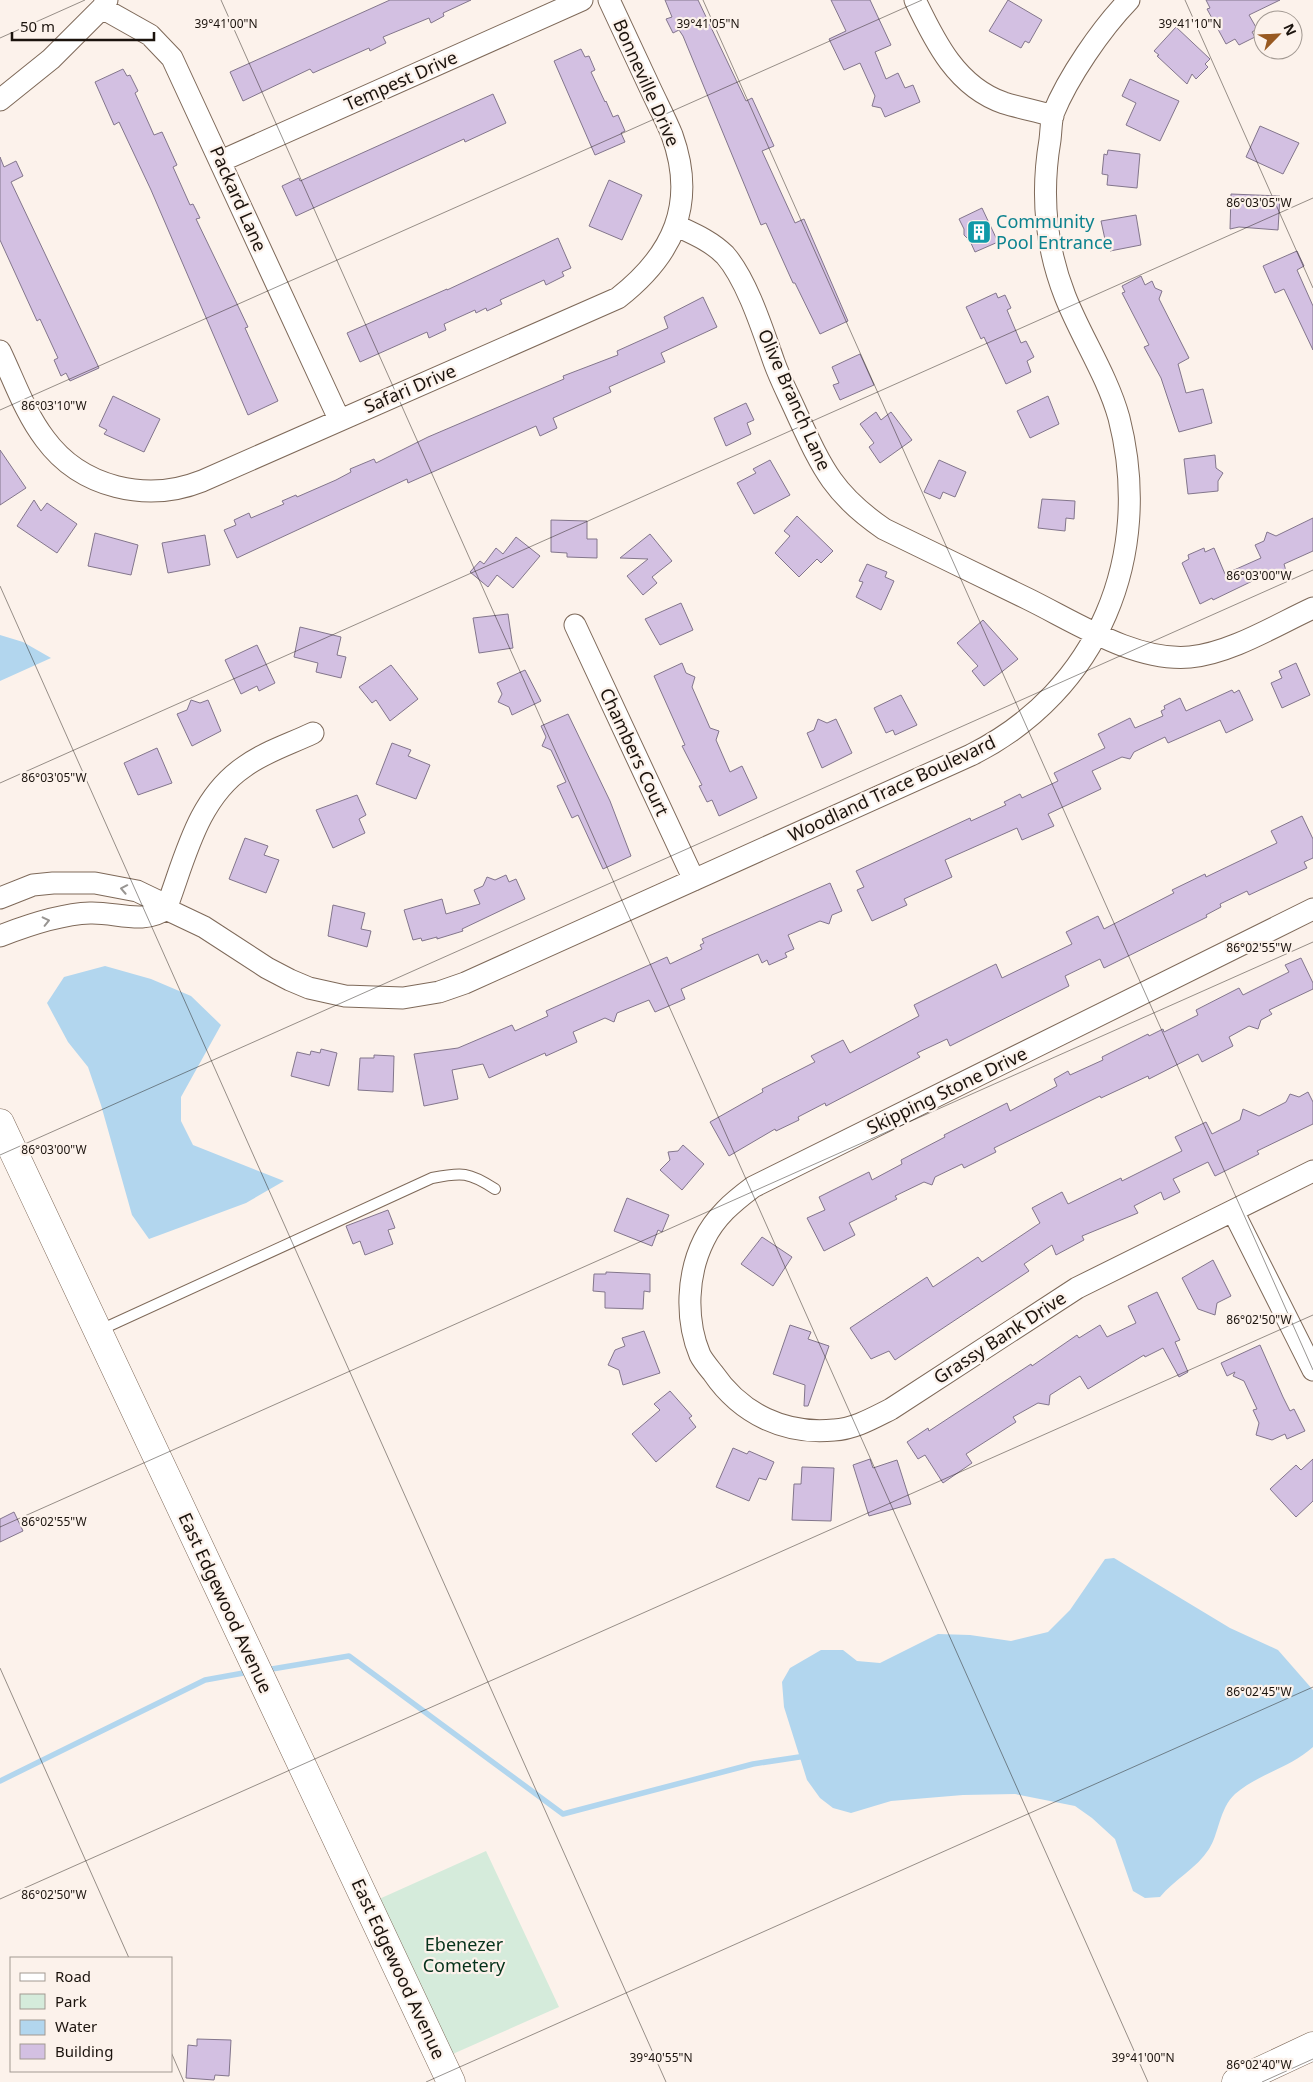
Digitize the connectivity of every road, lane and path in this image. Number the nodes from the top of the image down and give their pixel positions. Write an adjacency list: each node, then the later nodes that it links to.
1 (582, 0): 8 (street, Tempest Drive)
2 (609, 0): 9 (street, Bonneville Drive)
3 (915, 0): 7 (street)
4 (1129, 0): 7 (street, Woodland Trace Boulevard)
5 (105, 4): 6 (street); 8 (street, Packard Lane)
6 (0, 100)
7 (1053, 116): 14 (street, Woodland Trace Boulevard)
8 (221, 161): 11 (street, Packard Lane)
9 (677, 226): 11 (street, Safari Drive); 14 (street, Olive Branch Lane)
10 (0, 351): 11 (street, Safari Drive)
11 (339, 419)
12 (1313, 608): 14 (street, Olive Branch Lane)
13 (575, 624): 16 (street, Chambers Court)
14 (1097, 634): 16 (street, Woodland Trace Boulevard)
15 (312, 733): 18 (street)
16 (694, 880): 18 (street, Woodland Trace Boulevard)
17 (0, 898): 18 (street, Woodland Trace Boulevard, one-way to 17)
18 (166, 909): 20 (street, one-way to 18)
19 (1313, 909): 26 (street, Skipping Stone Drive)
20 (0, 936)
21 (0, 1123): 25 (main road, East Edgewood Avenue)
22 (1313, 1171): 24 (street, Grassy Bank Drive)
23 (495, 1189): 25 (lane)
24 (1234, 1211): 26 (street, Grassy Bank Drive); 27 (street)
25 (97, 1332): 29 (main road, East Edgewood Avenue)
26 (700, 1355)
27 (1313, 1370)
28 (1313, 2046): 30 (main road)
29 (451, 2082)
30 (1236, 2082)

